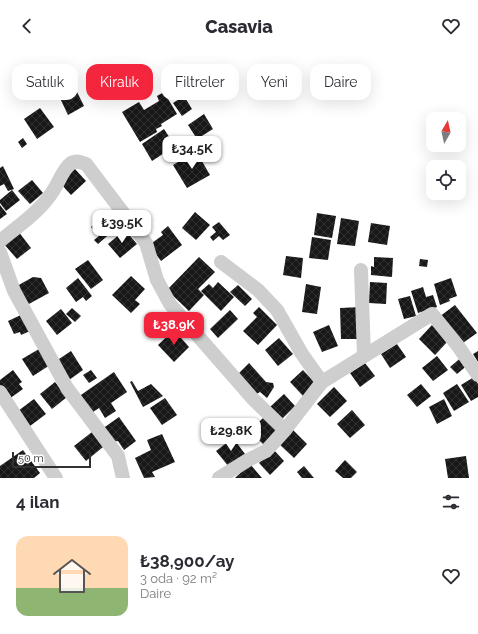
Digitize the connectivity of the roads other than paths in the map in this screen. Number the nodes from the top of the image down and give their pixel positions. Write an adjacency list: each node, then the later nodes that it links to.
1 (0, 241): 9 (street)
2 (0, 252): 11 (street)
3 (221, 262): 7 (street)
4 (361, 270): 5 (street)
5 (364, 356): 6 (street); 7 (street)
6 (478, 375)
7 (322, 382): 9 (street)
8 (0, 392): 10 (street)
9 (285, 430): 12 (street)
10 (56, 478)
11 (123, 478)
12 (219, 478)

